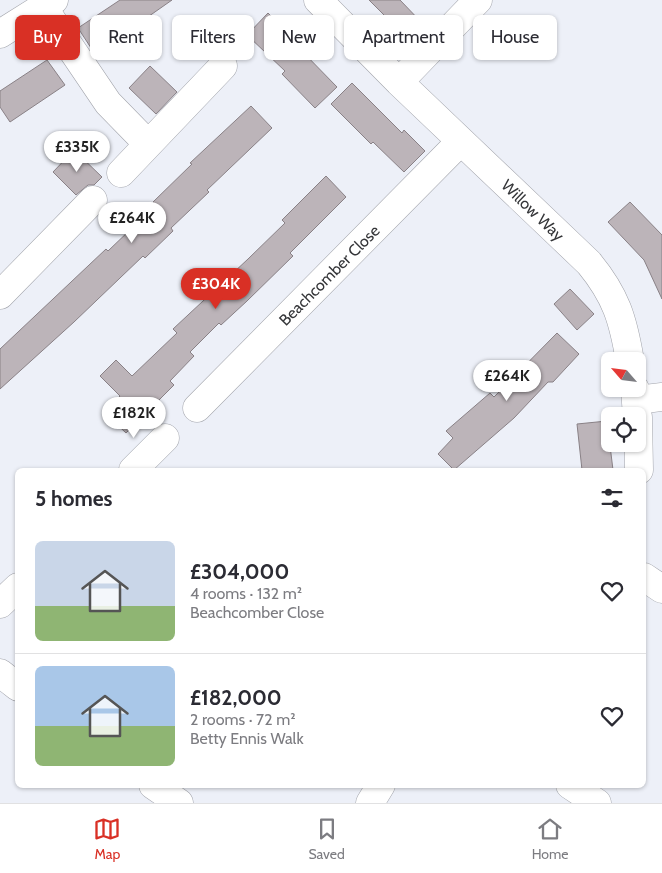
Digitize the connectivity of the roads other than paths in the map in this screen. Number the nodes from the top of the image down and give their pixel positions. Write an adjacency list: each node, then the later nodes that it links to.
1 (318, 0): 6 (street, Willow Way)
2 (478, 0): 6 (street)
3 (49, 3): 4 (street); 8 (street)
4 (0, 34)
5 (223, 66): 8 (street)
6 (399, 82): 7 (street, Willow Way)
7 (460, 142): 12 (street, Willow Way); 14 (street, Beachcomber Close)
8 (148, 144): 9 (street)
9 (120, 173)
10 (93, 200): 11 (street)
11 (0, 295)
12 (628, 352)
13 (642, 404): 17 (street)
14 (197, 408)
15 (165, 438): 16 (street)
16 (135, 468)
17 (639, 468)
18 (646, 578): 19 (street)
19 (662, 589)
20 (15, 590): 21 (street)
21 (0, 604)
22 (0, 673): 23 (street)
23 (15, 684)
24 (157, 788): 27 (street)
25 (379, 788): 28 (street)
26 (575, 788): 29 (street)
27 (179, 803)
28 (370, 803)
29 (598, 803)

